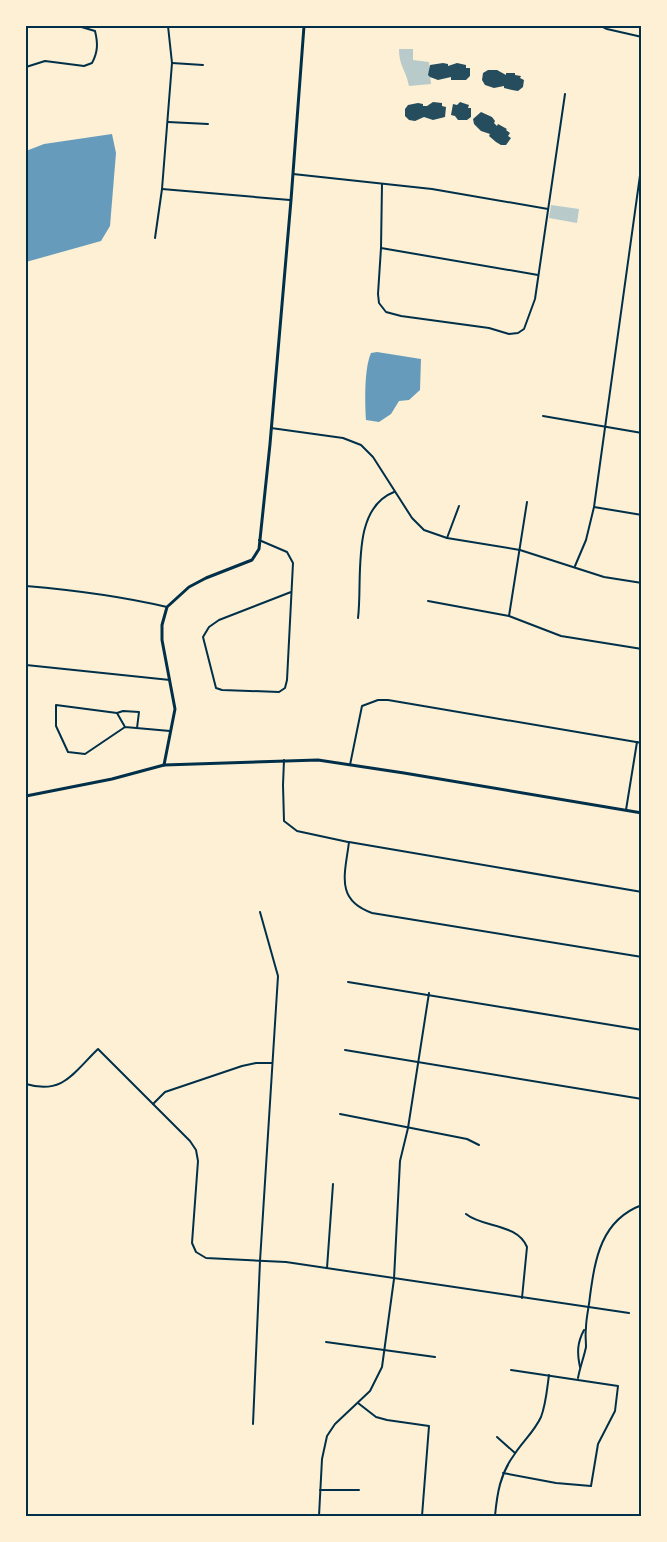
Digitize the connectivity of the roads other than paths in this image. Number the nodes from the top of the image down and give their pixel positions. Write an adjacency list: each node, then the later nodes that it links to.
1 (78, 26): 8 (street)
2 (168, 26): 6 (street)
3 (304, 26): 13 (street)
4 (601, 26): 5 (street)
5 (642, 37)
6 (172, 63): 7 (street); 10 (street)
7 (203, 65)
8 (26, 67)
9 (565, 94): 17 (street)
10 (168, 122): 11 (street); 15 (street)
11 (208, 124)
12 (642, 161): 22 (street)
13 (293, 174): 14 (street); 16 (street)
14 (382, 184): 17 (street); 19 (street)
15 (162, 189): 16 (street); 18 (street)
16 (291, 200): 23 (street)
17 (548, 208): 20 (street)
18 (154, 238)
19 (381, 248): 20 (street); 20 (street)
20 (538, 275)
21 (543, 416): 22 (street)
22 (605, 426): 24 (street); 28 (street)
23 (271, 428): 25 (street); 31 (street)
24 (642, 433)
25 (394, 492): 30 (street); 40 (street)
26 (527, 502): 32 (street)
27 (459, 506): 30 (street)
28 (594, 507): 29 (street); 33 (street)
29 (642, 515)
30 (447, 538): 32 (street)
31 (260, 540): 36 (street); 38 (street)
32 (520, 550): 33 (street); 39 (street)
33 (575, 567): 34 (street)
34 (642, 583)
35 (26, 586): 38 (street)
36 (291, 592): 36 (street)
37 (428, 601): 39 (street)
38 (167, 607): 43 (street)
39 (508, 616): 41 (street)
40 (358, 618)
41 (642, 649)
42 (26, 665): 43 (street)
43 (170, 680): 47 (street)
44 (117, 713): 45 (street); 45 (street); 46 (street)
45 (125, 727): 46 (street)
46 (137, 728): 47 (street)
47 (172, 731): 51 (street)
48 (637, 742): 49 (street); 52 (street); 54 (street)
49 (642, 743)
50 (284, 760): 51 (street); 52 (street); 56 (street)
51 (164, 765): 53 (street)
52 (350, 765): 54 (street)
53 (26, 796)
54 (626, 810): 55 (street)
55 (642, 813)
56 (349, 842): 57 (street); 59 (street)
57 (642, 892)
58 (260, 912): 65 (street)
59 (642, 957)
60 (348, 981): 61 (street)
61 (429, 993): 62 (street); 64 (street)
62 (642, 1030)
63 (345, 1050): 64 (street)
64 (418, 1062): 67 (street); 70 (street)
65 (272, 1063): 68 (street); 75 (street)
66 (26, 1084): 68 (street)
67 (642, 1099)
68 (153, 1104): 75 (street)
69 (340, 1114): 70 (street)
70 (408, 1128): 71 (street); 77 (street)
71 (479, 1145)
72 (333, 1184): 76 (street)
73 (642, 1205): 79 (street)
74 (466, 1214): 78 (street)
75 (260, 1261): 76 (street); 90 (street)
76 (327, 1269): 77 (street)
77 (394, 1279): 78 (street); 83 (street)
78 (522, 1298): 79 (street)
79 (589, 1307): 80 (street); 81 (street)
80 (629, 1313)
81 (586, 1327): 85 (street); 85 (street)
82 (326, 1342): 83 (street)
83 (384, 1349): 84 (street); 89 (street)
84 (435, 1357)
85 (580, 1367): 88 (street)
86 (511, 1370): 87 (street)
87 (549, 1375): 88 (street); 92 (street)
88 (578, 1379): 93 (street)
89 (358, 1402): 94 (street); 97 (street)
90 (253, 1424)
91 (497, 1437): 92 (street)
92 (514, 1453): 93 (street)
93 (503, 1473): 98 (street)
94 (320, 1490): 95 (street); 96 (street)
95 (359, 1490)
96 (319, 1516)
97 (422, 1516)
98 (495, 1516)

